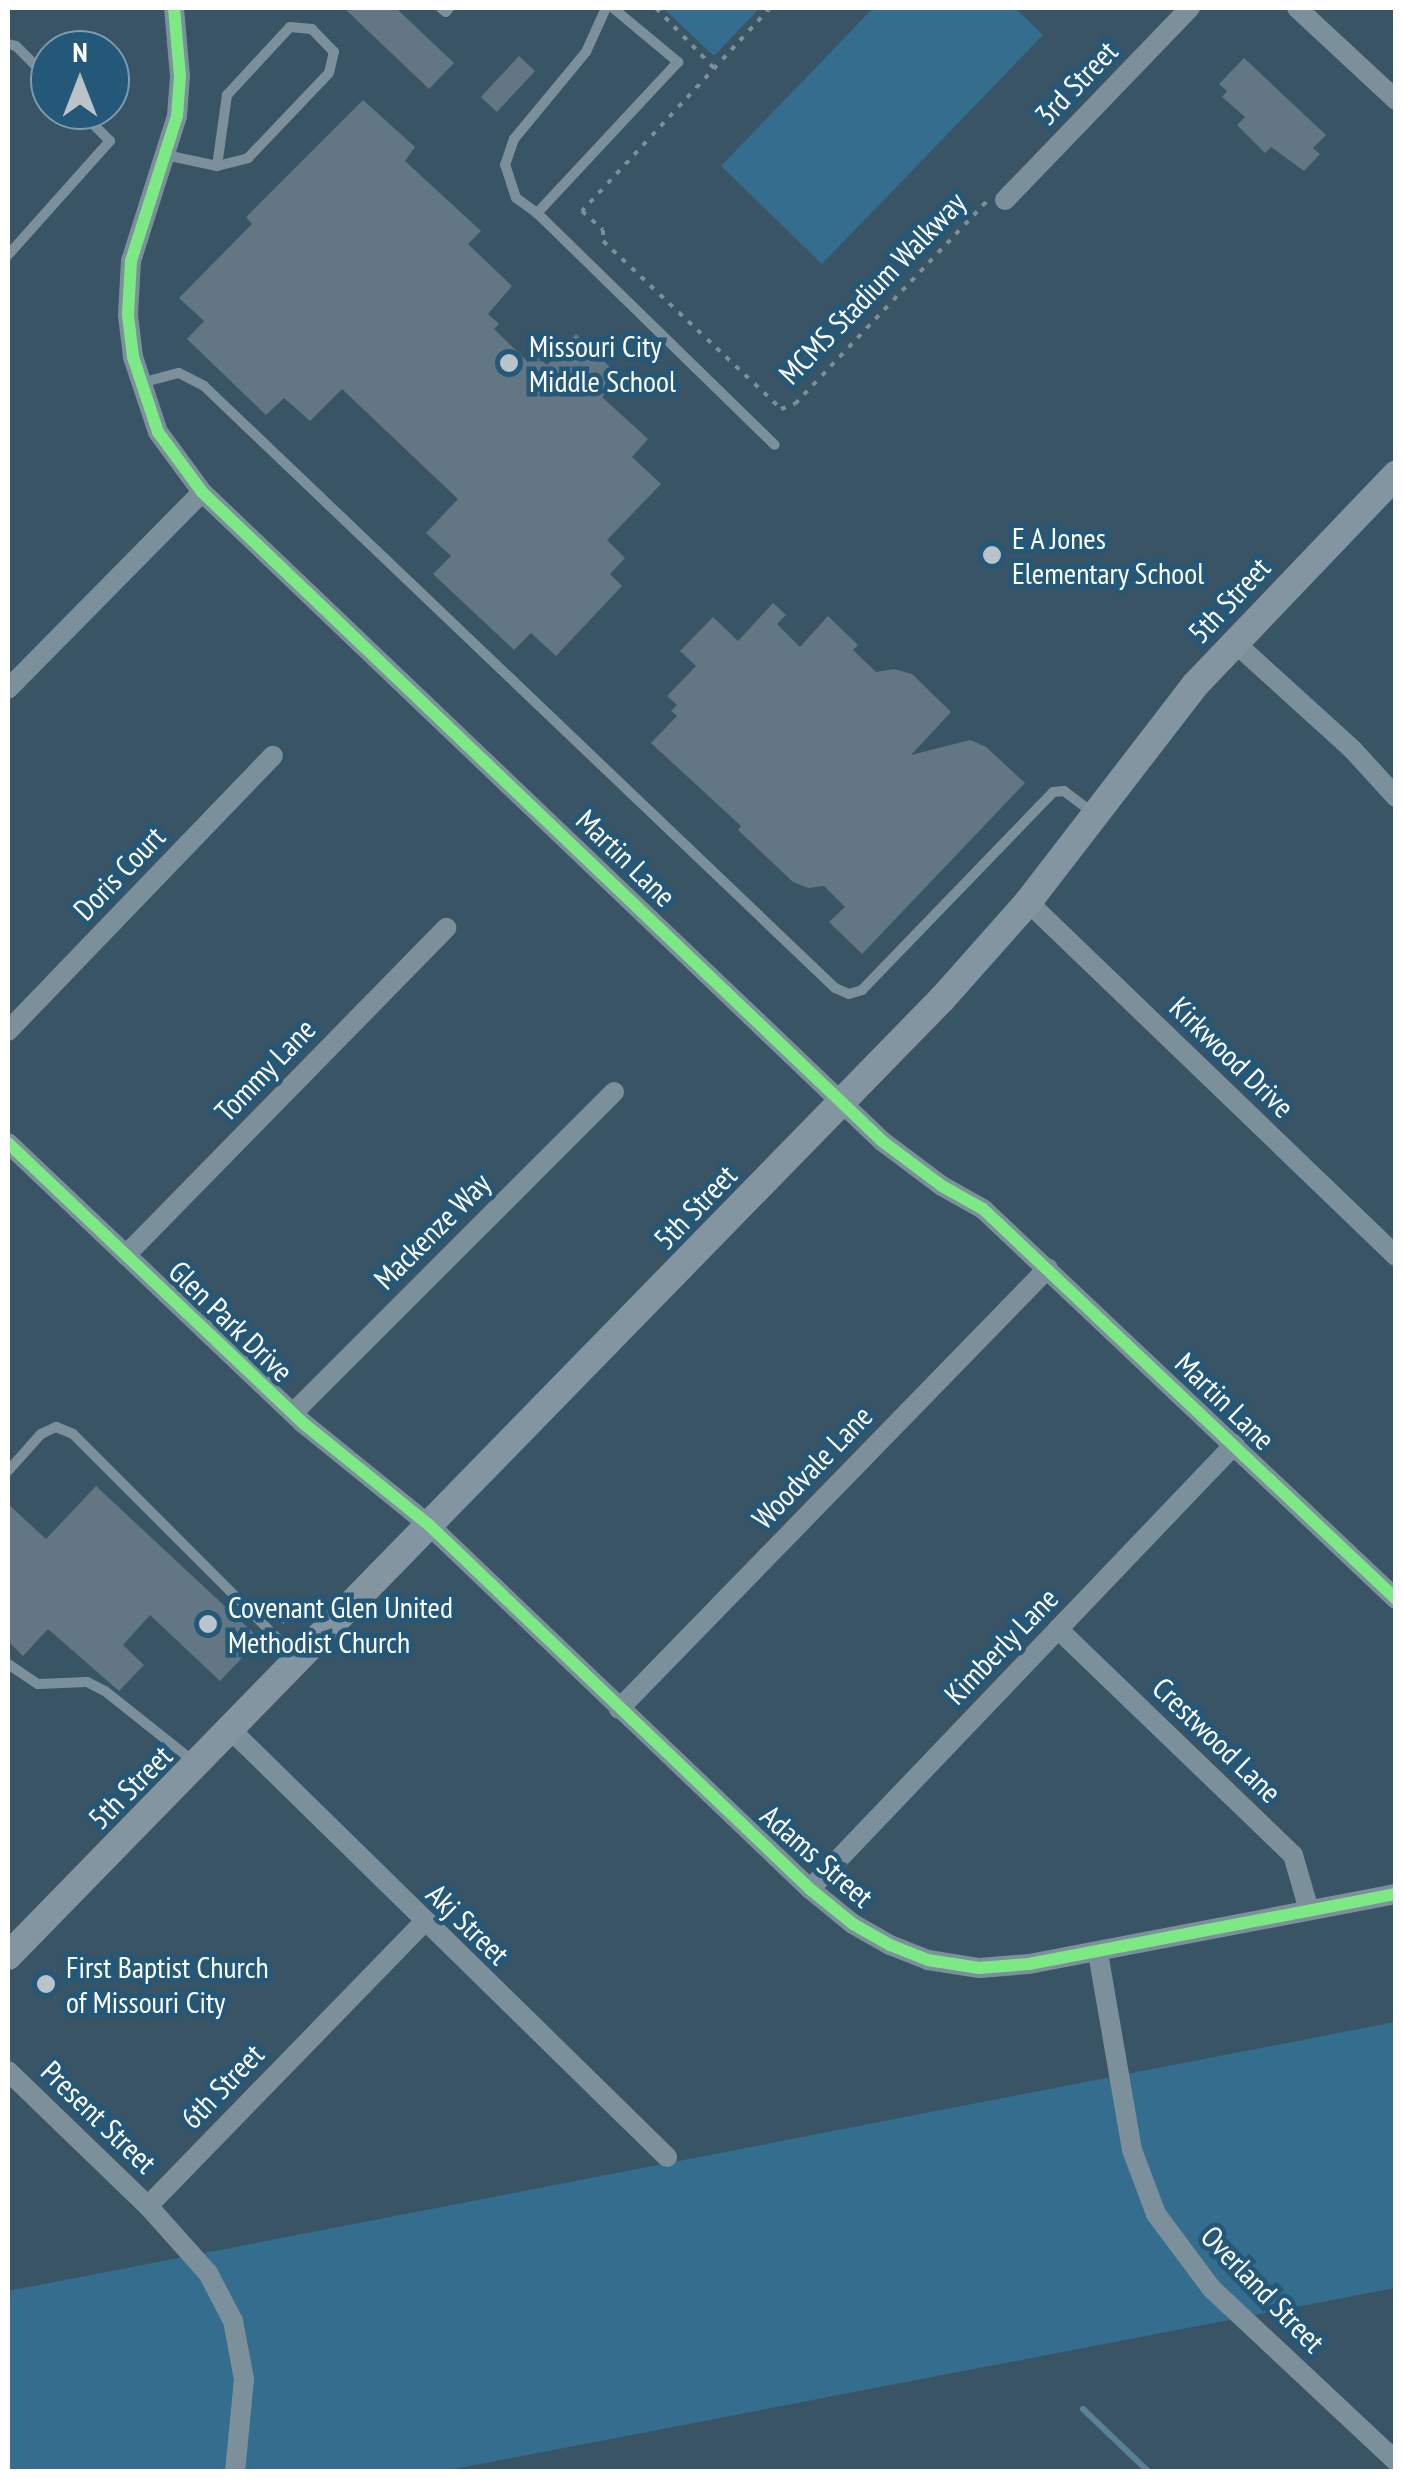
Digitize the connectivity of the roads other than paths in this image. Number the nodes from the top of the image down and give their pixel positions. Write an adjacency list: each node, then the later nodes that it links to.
1 (174, 8): 11 (street, Martin Lane)
2 (442, 8): 3 (lane)
3 (449, 8)
4 (610, 8): 14 (lane); 14 (lane)
5 (1190, 8): 13 (street, 3rd Street)
6 (1297, 8): 9 (street)
7 (8, 44): 8 (lane)
8 (30, 60)
9 (1396, 100)
10 (98, 130): 15 (lane)
11 (166, 155): 12 (lane); 16 (street, Martin Lane)
12 (217, 166): 12 (lane)
13 (1002, 194)
14 (537, 213): 17 (lane)
15 (8, 255)
16 (140, 384): 19 (street, Martin Lane); 24 (lane)
17 (774, 445)
18 (1396, 474): 20 (main road, 5th Street)
19 (202, 492): 21 (street); 29 (street, Martin Lane)
20 (1234, 642): 23 (street); 24 (main road, 5th Street)
21 (8, 689)
22 (274, 756): 27 (street, Doris Court)
23 (1396, 797)
24 (1095, 814): 25 (main road, 5th Street)
25 (1028, 902): 29 (main road, 5th Street); 32 (street, Kirkwood Drive)
26 (446, 928): 31 (street, Tommy Lane)
27 (8, 1031)
28 (614, 1092): 34 (street, Mackenze Way)
29 (843, 1101): 33 (street, Martin Lane); 37 (main road, 5th Street)
30 (8, 1143): 31 (street, Glen Park Drive)
31 (126, 1255): 34 (street, Glen Park Drive)
32 (1396, 1256)
33 (1048, 1268): 35 (street, Martin Lane); 42 (street, Woodvale Lane)
34 (292, 1414): 37 (street, Glen Park Drive)
35 (1234, 1444): 38 (street, Martin Lane); 39 (street, Kimberly Lane)
36 (8, 1471): 40 (lane)
37 (429, 1525): 40 (main road, 5th Street); 42 (street, Adams Street)
38 (1396, 1599)
39 (1058, 1629): 45 (street, Kimberly Lane); 47 (street, Crestwood Lane)
40 (299, 1660): 43 (main road, 5th Street)
41 (8, 1664): 44 (lane)
42 (619, 1708): 45 (street, Adams Street)
43 (232, 1731): 44 (main road, 5th Street); 48 (street, Akj Street)
44 (198, 1765): 50 (main road, 5th Street)
45 (810, 1889): 49 (street, Adams Street)
46 (1396, 1894): 47 (street, Adams Street)
47 (1309, 1910): 49 (street, Adams Street)
48 (423, 1923): 52 (street, Akj Street); 53 (street, 6th Street)
49 (1098, 1954): 54 (street, Overland Street)
50 (8, 1956)
51 (8, 2071): 53 (street, Present Street)
52 (667, 2157)
53 (148, 2206): 55 (street, Present Street)
54 (1396, 2461)
55 (235, 2472)

